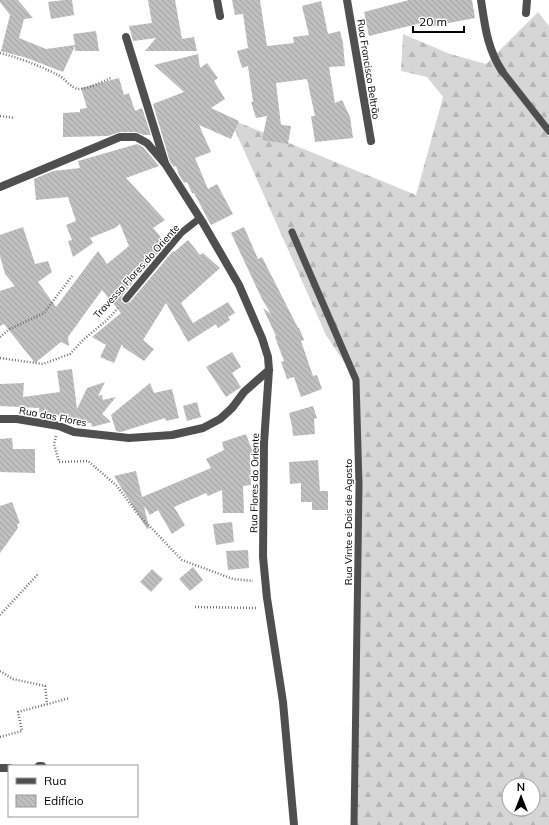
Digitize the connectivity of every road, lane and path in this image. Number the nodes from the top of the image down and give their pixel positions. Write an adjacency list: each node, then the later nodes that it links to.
1 (217, 0): 6 (street)
2 (347, 0): 14 (street, Rua Francisco Beltrão)
3 (481, 0): 9 (street)
4 (527, 0): 5 (street)
5 (526, 13)
6 (220, 16)
7 (126, 37): 15 (street)
8 (0, 53): 10 (path)
9 (502, 71): 13 (lane)
10 (111, 78)
11 (0, 116): 12 (path)
12 (15, 118)
13 (549, 131)
14 (371, 141)
15 (166, 166): 16 (street); 17 (street, Rua Flores do Oriente)
16 (0, 187)
17 (200, 218): 20 (lane, Travessa Flores do Oriente); 23 (street, Rua Flores do Oriente)
18 (292, 232): 36 (lane, Rua Vinte e Dois de Agosto)
19 (72, 276): 21 (path)
20 (126, 299): 22 (path, Travessa Flores do Oriente)
21 (0, 337)
22 (0, 358)
23 (269, 370): 25 (street, Rua das Flores); 27 (street, Rua Flores do Oriente)
24 (0, 419): 25 (street, Rua das Flores)
25 (59, 426): 27 (path)
26 (38, 574): 30 (path)
27 (265, 582): 29 (street, Rua Flores do Oriente)
28 (195, 607): 29 (path)
29 (268, 608): 35 (street, Rua Flores do Oriente)
30 (0, 615)
31 (0, 671): 33 (path)
32 (70, 698): 33 (path)
33 (48, 704): 34 (path)
34 (0, 738)
35 (294, 825)
36 (354, 825)

